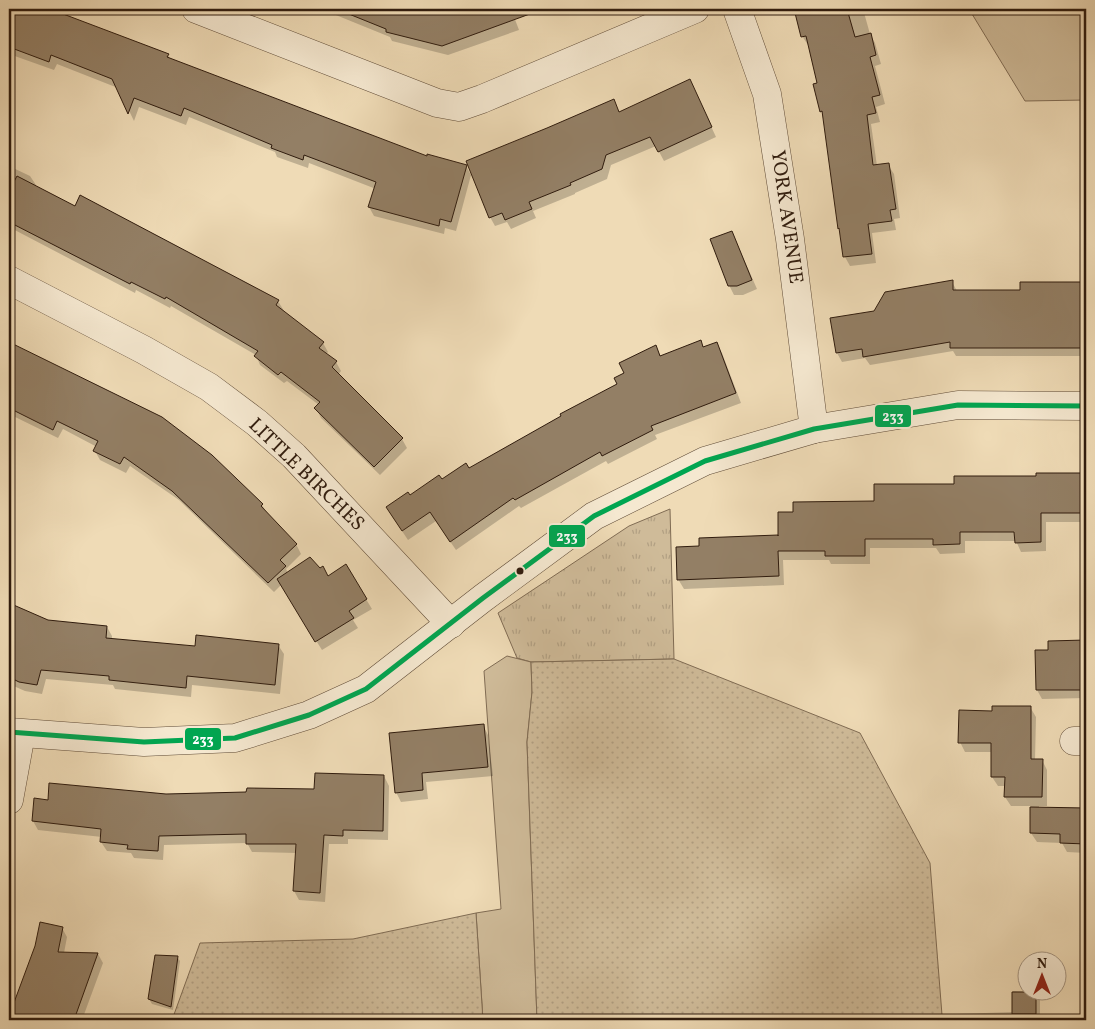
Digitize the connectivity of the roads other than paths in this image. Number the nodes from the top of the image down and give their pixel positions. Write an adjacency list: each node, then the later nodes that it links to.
1 (196, 9): 2 (street)
2 (695, 9)
3 (737, 9): 6 (street, YORK AVENUE)
4 (9, 280): 7 (street, LITTLE BIRCHES)
5 (1086, 406): 6 (street)
6 (814, 429): 7 (street)
7 (451, 624): 8 (street)
8 (15, 733): 9 (street)
9 (9, 800)

